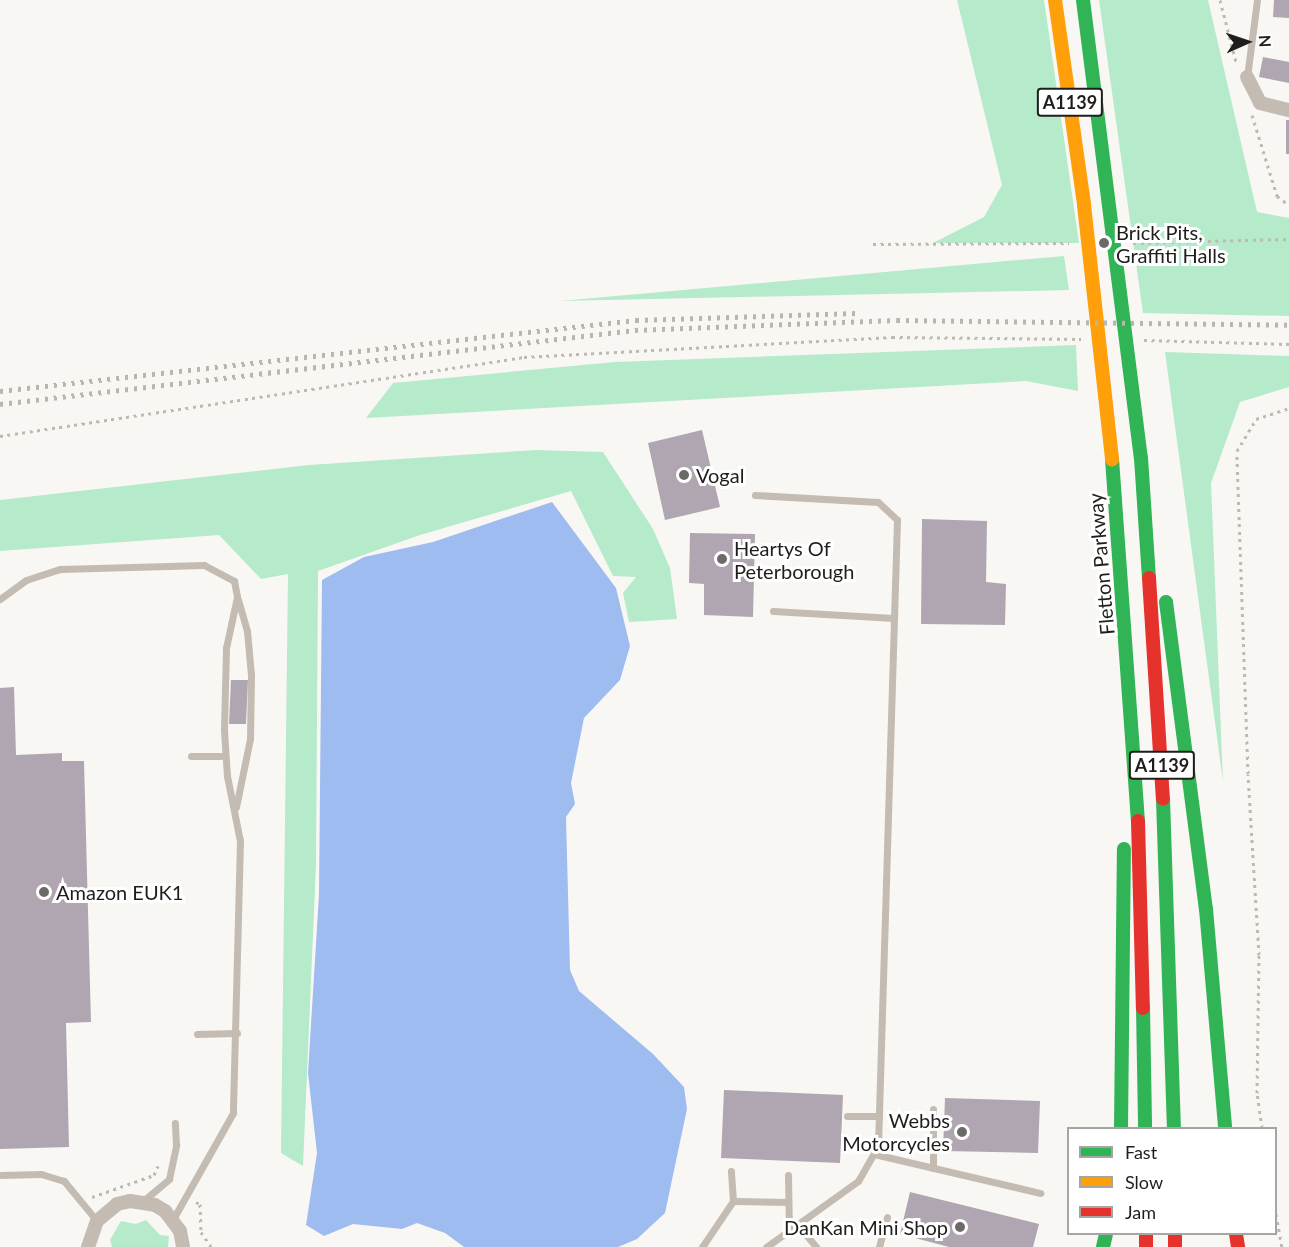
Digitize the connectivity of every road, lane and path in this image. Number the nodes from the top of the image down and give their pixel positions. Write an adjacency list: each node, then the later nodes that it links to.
1 (1055, 0): 17 (highway, Fletton Parkway / A1139)
2 (1083, 0): 11 (highway, A1139)
3 (1257, 0): 4 (lane)
4 (1247, 77): 5 (street)
5 (1289, 111)
6 (1083, 339): 10 (path)
7 (1143, 340): 8 (path)
8 (1289, 344)
9 (1289, 408): 31 (path)
10 (0, 435)
11 (1141, 458): 29 (highway, A1139); 30 (highway, A1139)
12 (755, 495): 16 (lane)
13 (237, 597): 14 (lane); 19 (lane); 20 (lane)
14 (0, 599)
15 (773, 611): 16 (lane)
16 (894, 618): 25 (lane)
17 (1128, 645): 27 (highway, A1139); 28 (highway, Fletton Parkway / A1139)
18 (191, 756): 19 (lane)
19 (225, 756): 20 (lane)
20 (236, 809): 21 (lane)
21 (237, 1033): 22 (lane); 45 (lane)
22 (197, 1034)
23 (933, 1109): 34 (lane)
24 (847, 1116): 25 (lane)
25 (879, 1116): 32 (lane)
26 (175, 1123): 40 (lane)
27 (1121, 1127)
28 (1145, 1127)
29 (1174, 1127)
30 (1225, 1127)
31 (1262, 1127)
32 (873, 1154): 34 (lane); 47 (lane)
33 (159, 1164): 39 (path)
34 (933, 1168): 38 (lane)
35 (731, 1171): 42 (lane)
36 (0, 1175): 46 (lane)
37 (788, 1175): 43 (lane)
38 (1040, 1193)
39 (92, 1197)
40 (143, 1201): 45 (street); 46 (street)
41 (194, 1201): 52 (path)
42 (733, 1201): 43 (lane); 53 (lane)
43 (788, 1202): 49 (lane)
44 (887, 1217): 56 (lane)
45 (173, 1219): 50 (street)
46 (97, 1221): 51 (street)
47 (797, 1224): 49 (lane); 55 (lane)
48 (1277, 1224): 57 (path)
49 (789, 1230): 54 (lane)
50 (184, 1246)
51 (88, 1247)
52 (211, 1247)
53 (702, 1247)
54 (766, 1247)
55 (816, 1247)
56 (879, 1247)
57 (1282, 1247)

